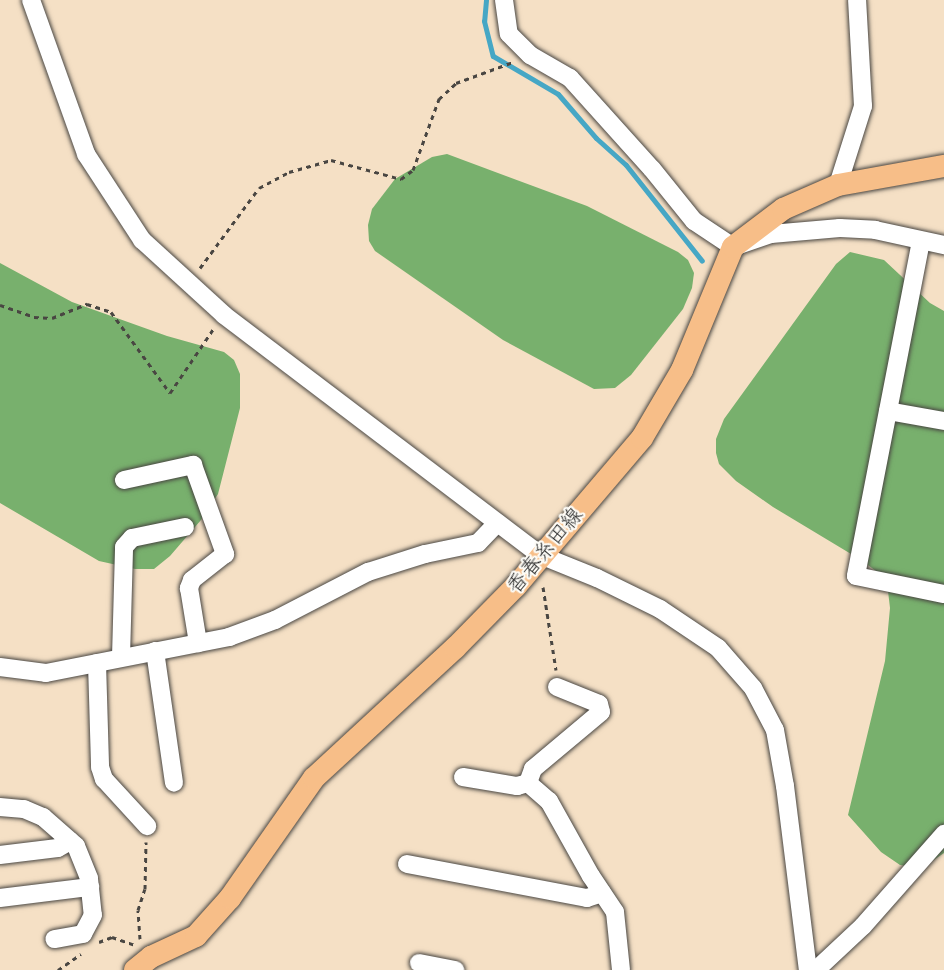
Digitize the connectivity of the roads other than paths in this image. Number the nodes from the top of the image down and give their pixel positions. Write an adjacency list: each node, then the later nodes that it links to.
1 (31, 0): 12 (street)
2 (504, 0): 8 (street)
3 (857, 0): 5 (street)
4 (944, 166): 5 (main road)
5 (838, 185): 8 (main road)
6 (921, 241): 7 (street); 8 (street); 9 (street)
7 (944, 245)
8 (733, 247): 14 (main road, 香春糸田線)
9 (888, 411): 10 (street); 15 (street)
10 (944, 421)
11 (124, 480): 16 (street)
12 (497, 523): 14 (street); 16 (street)
13 (185, 527): 18 (street)
14 (540, 555): 36 (main road, 香春糸田線); 39 (street)
15 (944, 594)
16 (198, 643): 17 (street)
17 (155, 651): 18 (street); 23 (street)
18 (120, 657): 19 (street)
19 (97, 663): 20 (street); 26 (street)
20 (0, 667)
21 (557, 687): 24 (street)
22 (463, 777): 24 (street)
23 (174, 783)
24 (528, 783): 32 (street)
25 (0, 807): 28 (street)
26 (147, 826)
27 (944, 834): 40 (street)
28 (70, 841): 29 (street); 31 (street)
29 (0, 855)
30 (406, 864): 32 (street)
31 (90, 887): 33 (street); 34 (street)
32 (602, 893): 38 (street)
33 (0, 898)
34 (54, 939)
35 (419, 963): 37 (street)
36 (135, 970)
37 (456, 970)
38 (621, 970)
39 (808, 970)
40 (816, 970)

